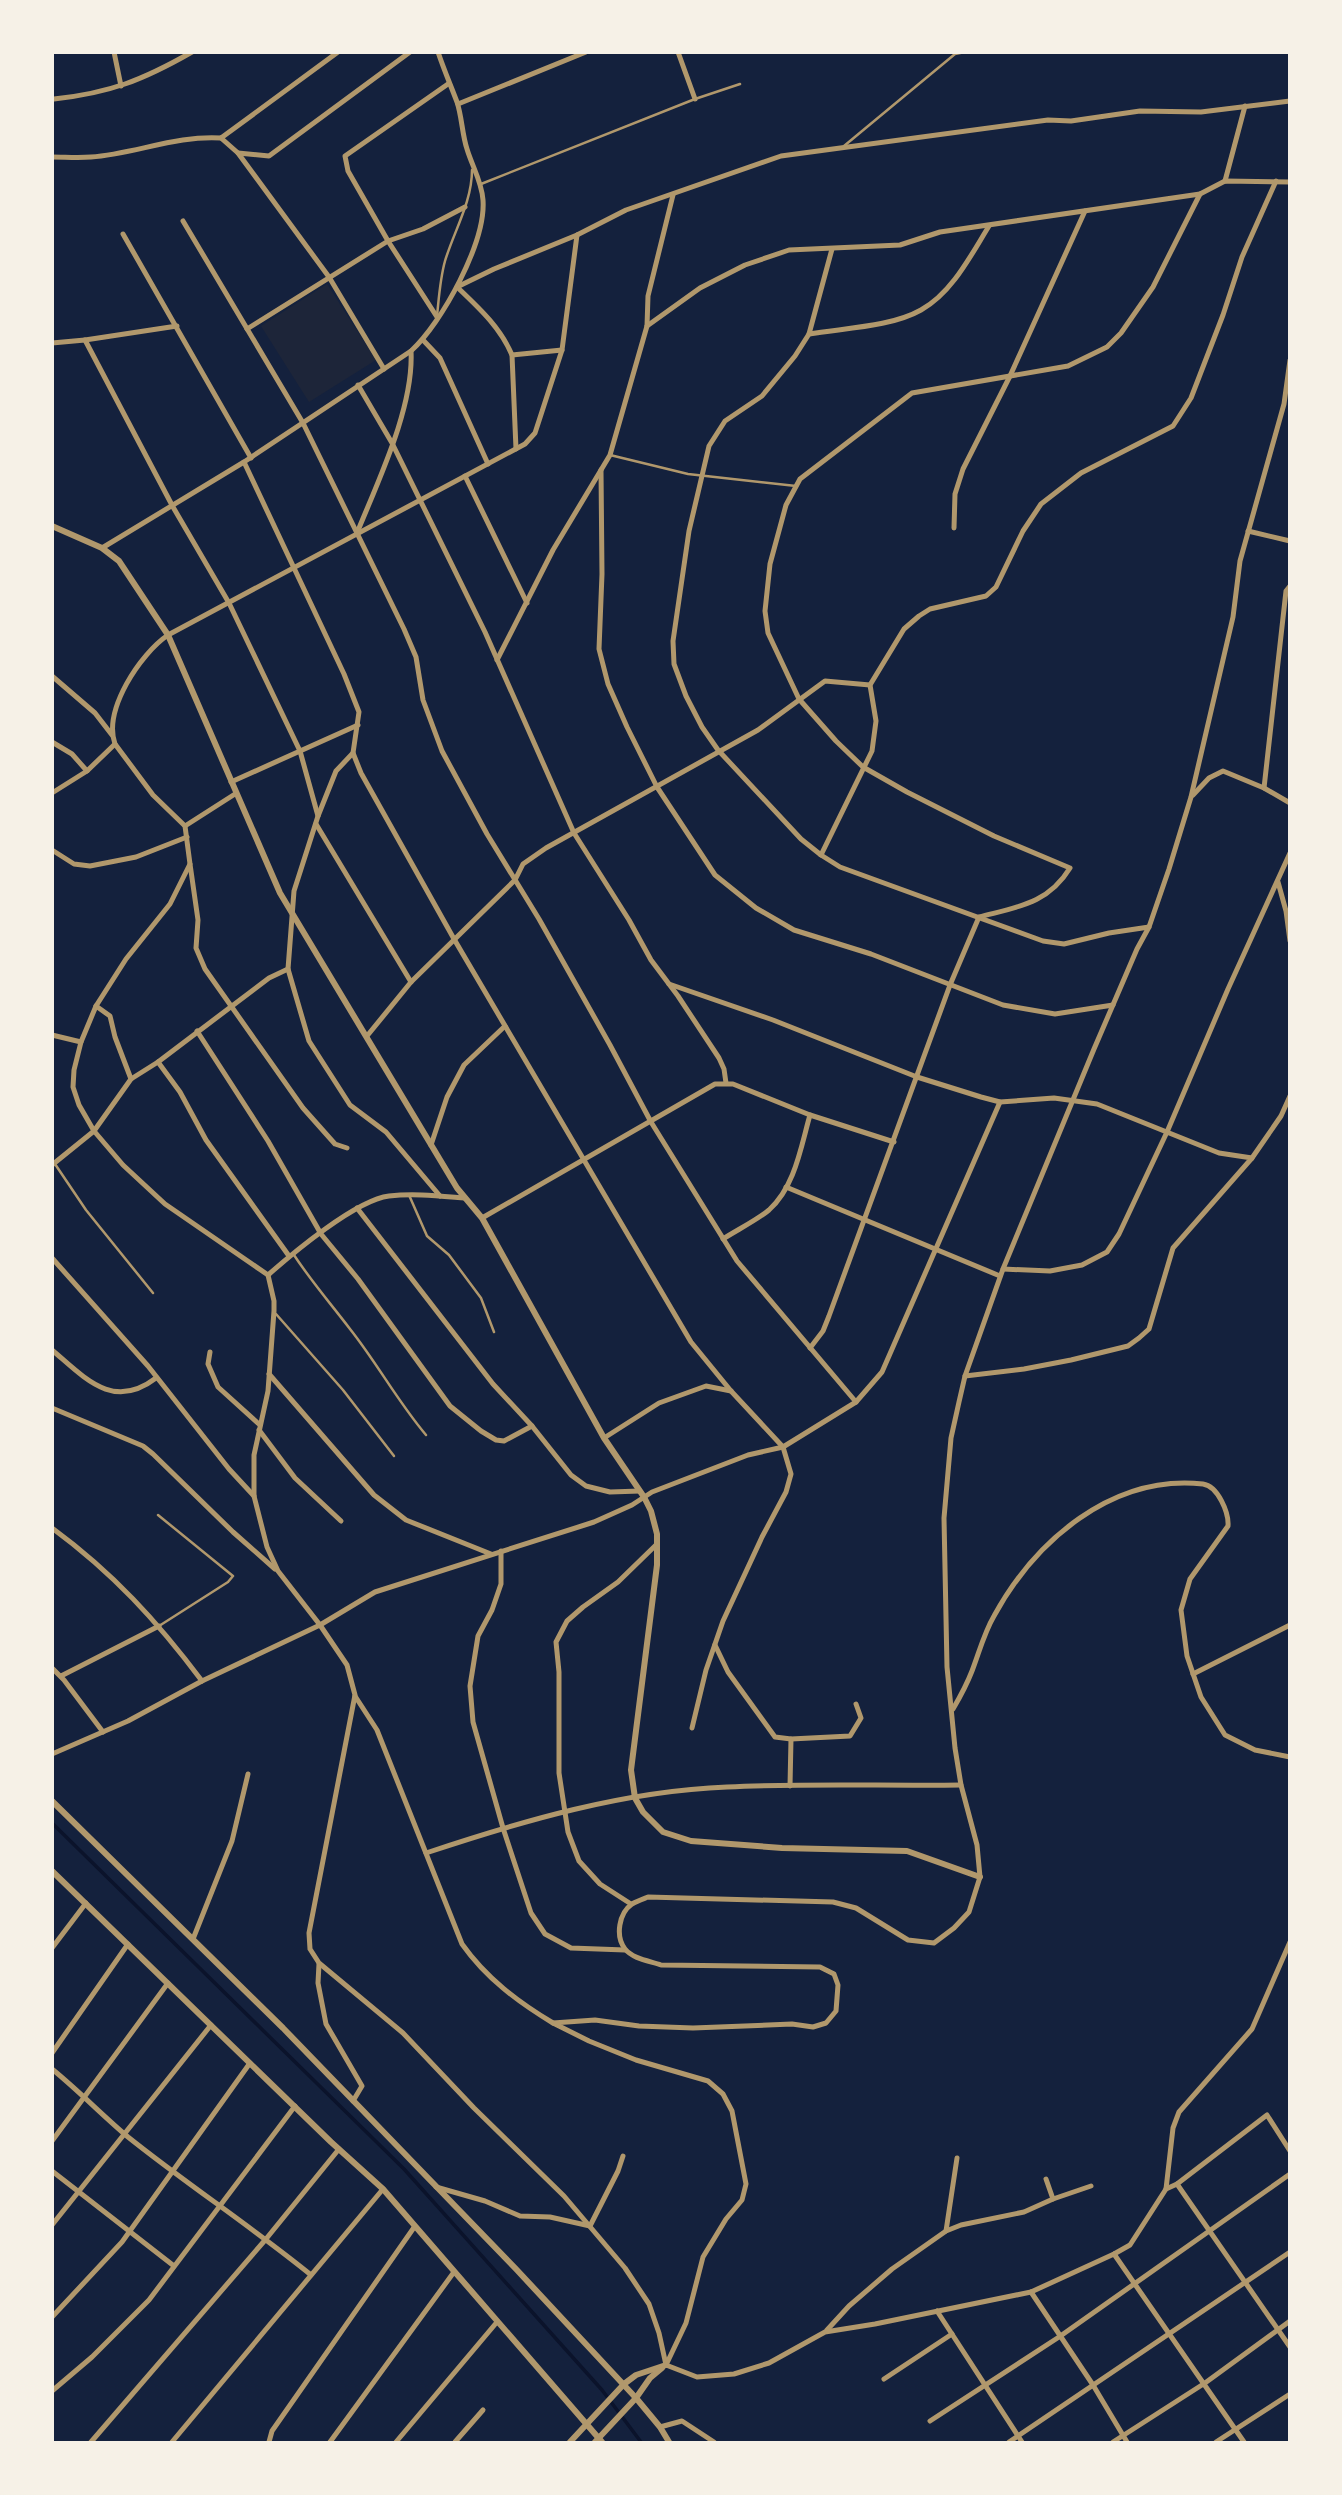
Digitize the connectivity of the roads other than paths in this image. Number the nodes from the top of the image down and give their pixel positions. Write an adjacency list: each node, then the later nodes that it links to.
1 (114, 52): 11 (street)
2 (192, 52): 11 (street)
3 (338, 52): 17 (street)
4 (411, 52): 19 (street)
5 (438, 52): 9 (street)
6 (586, 52): 15 (street)
7 (678, 52): 13 (street)
8 (965, 52): 18 (lane)
9 (448, 84): 15 (street); 34 (street)
10 (740, 84): 13 (lane)
11 (121, 86): 12 (street)
12 (54, 99)
13 (695, 99): 25 (lane)
14 (1290, 101): 16 (street)
15 (458, 104): 21 (street)
16 (1245, 106): 18 (street); 22 (street)
17 (221, 138): 19 (street); 20 (street)
18 (842, 147): 27 (street)
19 (238, 153): 36 (street)
20 (52, 157)
21 (472, 167): 25 (street); 28 (lane)
22 (1224, 181): 23 (street); 26 (street)
23 (1276, 181): 24 (street); 79 (street)
24 (1290, 182)
25 (481, 184): 37 (street)
26 (1200, 194): 29 (street); 51 (street)
27 (673, 195): 33 (street); 40 (street)
28 (465, 208): 34 (street); 38 (lane)
29 (1085, 211): 31 (street); 51 (street)
30 (183, 221): 41 (street)
31 (989, 226): 35 (street); 42 (street)
32 (123, 234): 39 (street)
33 (577, 234): 37 (street); 46 (street)
34 (388, 242): 36 (street); 38 (street)
35 (832, 249): 40 (street); 42 (street)
36 (329, 277): 41 (street); 50 (street)
37 (457, 287): 38 (street); 48 (street)
38 (437, 317): 44 (street)
39 (177, 326): 43 (street); 57 (street)
40 (646, 326): 56 (street)
41 (247, 329): 53 (street)
42 (809, 334): 61 (street)
43 (85, 340): 45 (street); 65 (street)
44 (423, 340): 47 (street); 59 (street)
45 (52, 343)
46 (562, 350): 48 (street); 55 (street)
47 (411, 351): 50 (street); 54 (street)
48 (512, 355): 55 (street)
49 (1290, 360): 68 (street)
50 (384, 369): 52 (street)
51 (1010, 376): 63 (street); 67 (street)
52 (358, 385): 53 (street); 54 (street)
53 (303, 423): 57 (street); 69 (street)
54 (392, 443): 64 (street); 69 (street)
55 (516, 449): 59 (street)
56 (610, 455): 60 (street); 61 (lane)
57 (251, 458): 58 (street)
58 (244, 462): 65 (street); 72 (street)
59 (488, 464): 62 (street)
60 (601, 470): 75 (street); 91 (street)
61 (703, 475): 63 (lane); 85 (street)
62 (465, 476): 64 (street); 75 (street)
63 (796, 486): 80 (street)
64 (421, 500): 69 (street); 77 (street)
65 (173, 507): 71 (street); 74 (street)
66 (52, 526): 71 (street)
67 (954, 528)
68 (1248, 531): 70 (street); 95 (street)
69 (357, 533): 72 (street); 106 (street)
70 (1290, 541)
71 (102, 548): 76 (street)
72 (294, 569): 74 (street); 81 (street)
73 (1290, 586): 92 (street)
74 (229, 603): 76 (street); 86 (street)
75 (527, 603): 77 (street)
76 (168, 635): 82 (street); 90 (street)
77 (497, 660): 100 (street)
78 (52, 676): 82 (street)
79 (870, 685): 80 (street); 88 (street)
80 (799, 699): 85 (street); 88 (street)
81 (358, 725): 86 (street); 87 (street)
82 (112, 735): 84 (street)
83 (52, 742): 89 (street)
84 (115, 744): 89 (street); 99 (street)
85 (718, 750): 91 (street); 104 (street)
86 (300, 751): 90 (street); 97 (street)
87 (353, 753): 97 (street); 111 (street)
88 (863, 767): 104 (street); 109 (street)
89 (87, 771): 93 (street)
90 (231, 782): 94 (street)
91 (657, 787): 100 (street); 116 (street)
92 (1264, 788): 95 (street); 96 (street)
93 (52, 793)
94 (235, 794): 99 (street); 108 (street)
95 (1191, 797): 110 (street)
96 (1290, 803)
97 (318, 816): 98 (street)
98 (316, 824): 108 (street); 114 (street)
99 (185, 826): 101 (street)
100 (574, 833): 106 (street); 115 (street)
101 (187, 837): 102 (street); 105 (street)
102 (52, 850)
103 (1290, 853): 107 (street)
104 (821, 855): 109 (street)
105 (190, 864): 118 (street); 119 (street)
106 (515, 880): 111 (street); 133 (street)
107 (1278, 883): 112 (street); 135 (street)
108 (292, 913): 113 (street); 123 (street)
109 (979, 917): 110 (street); 116 (street)
110 (1149, 927): 117 (street)
111 (454, 939): 114 (street); 120 (street)
112 (1290, 941)
113 (288, 969): 119 (street); 144 (street)
114 (411, 982): 123 (street)
115 (669, 984): 126 (street); 128 (street)
116 (950, 985): 117 (street); 126 (street)
117 (1113, 1005): 130 (street)
118 (96, 1006): 124 (street); 127 (street)
119 (231, 1007): 121 (street); 138 (street)
120 (505, 1026): 137 (street); 140 (street)
121 (197, 1031): 125 (street); 149 (street)
122 (52, 1035): 124 (street)
123 (367, 1036): 137 (street)
124 (81, 1042): 134 (street)
125 (158, 1062): 127 (street); 152 (street)
126 (917, 1077): 131 (street); 136 (street)
127 (131, 1079): 134 (street)
128 (726, 1083): 132 (street); 133 (street)
129 (1290, 1096): 139 (street)
130 (1072, 1099): 131 (street); 135 (street); 154 (street)
131 (1000, 1102): 151 (street)
132 (810, 1115): 136 (street); 142 (street)
133 (651, 1122): 140 (street); 150 (street)
134 (94, 1131): 141 (street); 155 (street)
135 (1167, 1132): 139 (street); 154 (street)
136 (894, 1142): 148 (street)
137 (431, 1145): 145 (street)
138 (347, 1148)
139 (1252, 1158): 163 (street)
140 (585, 1161): 147 (street); 165 (street)
141 (54, 1165): 156 (lane)
142 (786, 1187): 148 (street); 150 (street)
143 (409, 1195): 144 (street); 146 (street); 158 (lane)
144 (440, 1196): 145 (street)
145 (465, 1198): 147 (street)
146 (357, 1208): 149 (street); 168 (street)
147 (482, 1218): 171 (street)
148 (865, 1219): 151 (street); 159 (street)
149 (321, 1234): 152 (street); 168 (street)
150 (723, 1239): 159 (street)
151 (936, 1248): 154 (street); 166 (street)
152 (291, 1255): 155 (street); 170 (lane)
153 (52, 1258): 164 (street)
154 (1002, 1273): 163 (street)
155 (268, 1275): 157 (street)
156 (153, 1293)
157 (274, 1311): 162 (street); 173 (lane)
158 (494, 1332)
159 (810, 1348): 166 (street)
160 (52, 1350): 164 (street)
161 (210, 1352): 169 (street)
162 (269, 1374): 169 (street); 181 (street)
163 (965, 1376): 193 (street)
164 (156, 1378): 175 (street)
165 (731, 1391): 171 (street); 172 (street)
166 (856, 1402): 172 (street)
167 (52, 1408): 182 (street)
168 (532, 1426): 174 (street)
169 (259, 1428): 175 (street); 177 (street)
170 (426, 1435)
171 (604, 1438): 174 (street)
172 (783, 1447): 174 (street); 186 (street)
173 (394, 1456)
174 (642, 1494): 179 (street); 180 (street)
175 (254, 1496): 182 (street)
176 (158, 1516): 185 (lane)
177 (341, 1521)
178 (52, 1528): 185 (street)
179 (657, 1544): 202 (street); 204 (street)
180 (501, 1551): 181 (street); 205 (street)
181 (491, 1554): 183 (street)
182 (278, 1571): 183 (street)
183 (320, 1625): 190 (street); 191 (street)
184 (1290, 1625): 188 (street)
185 (159, 1626): 189 (street); 190 (street)
186 (715, 1645): 194 (street); 196 (street)
187 (52, 1668): 189 (street)
188 (1193, 1674): 193 (street); 198 (street)
189 (61, 1676): 195 (street)
190 (201, 1681): 195 (street)
191 (355, 1695): 206 (street); 216 (street)
192 (856, 1704): 196 (street)
193 (953, 1709): 200 (street)
194 (692, 1728)
195 (103, 1732): 197 (street)
196 (791, 1739): 201 (street)
197 (52, 1754)
198 (1290, 1757)
199 (248, 1774): 211 (street)
200 (961, 1785): 201 (street); 208 (street)
201 (790, 1786): 202 (street)
202 (635, 1798): 204 (street); 208 (street)
203 (52, 1801): 211 (street)
204 (565, 1812): 205 (street); 210 (street)
205 (503, 1828): 206 (street); 215 (street)
206 (426, 1853): 218 (street)
207 (52, 1871): 209 (street)
208 (980, 1877): 210 (street)
209 (86, 1903): 213 (street); 214 (street)
210 (631, 1904): 215 (street)
211 (193, 1939): 224 (street)
212 (1290, 1942): 240 (street)
213 (128, 1944): 217 (street); 220 (street)
214 (52, 1948)
215 (625, 1950): 218 (street)
216 (318, 1963): 224 (street); 245 (street)
217 (168, 1983): 219 (street); 223 (street)
218 (553, 2023): 269 (street)
219 (211, 2025): 221 (street); 226 (street)
220 (52, 2053)
221 (250, 2063): 225 (street); 233 (street)
222 (52, 2069): 223 (street)
223 (85, 2096): 226 (street); 227 (street)
224 (353, 2101): 238 (street)
225 (295, 2106): 228 (street); 243 (street)
226 (125, 2134): 233 (street); 241 (street)
227 (52, 2141)
228 (339, 2149): 239 (street); 250 (street)
229 (1290, 2151): 236 (street)
230 (623, 2156): 245 (street)
231 (957, 2158): 248 (street)
232 (52, 2171): 241 (street)
233 (173, 2172): 243 (street); 247 (street)
234 (1290, 2174): 249 (street)
235 (1046, 2179): 242 (street)
236 (1177, 2183): 240 (street); 249 (street)
237 (1091, 2186): 242 (street)
238 (436, 2187): 245 (street); 273 (street)
239 (383, 2189): 246 (street); 255 (street)
240 (1166, 2189): 252 (street)
241 (80, 2193): 244 (street); 247 (street)
242 (1053, 2199): 248 (street)
243 (218, 2206): 250 (street); 253 (street)
244 (52, 2225)
245 (590, 2226): 269 (street)
246 (415, 2227): 254 (street); 288 (street)
247 (130, 2230): 253 (street); 260 (street)
248 (946, 2231): 264 (street)
249 (1210, 2231): 256 (street); 257 (street)
250 (266, 2239): 255 (street); 286 (street)
251 (1290, 2252): 257 (street)
252 (1114, 2254): 256 (street); 258 (street)
253 (174, 2266): 275 (street)
254 (454, 2272): 262 (street); 289 (street)
255 (311, 2275): 287 (street)
256 (1134, 2283): 265 (street); 267 (street)
257 (1247, 2283): 263 (street); 265 (street)
258 (1031, 2292): 259 (street); 267 (street)
259 (937, 2311): 264 (street); 266 (street)
260 (53, 2316)
261 (1290, 2321): 263 (street)
262 (497, 2322): 280 (street); 290 (street)
263 (1278, 2329): 268 (street); 271 (street)
264 (825, 2332): 269 (street)
265 (1168, 2333): 271 (street); 274 (street)
266 (952, 2334): 270 (street); 272 (street)
267 (1059, 2337): 272 (street); 274 (street)
268 (1290, 2347)
269 (666, 2365): 273 (street); 277 (street)
270 (884, 2379)
271 (1205, 2383): 282 (street); 283 (street)
272 (984, 2384): 279 (street); 284 (street)
273 (624, 2385): 277 (street); 280 (street)
274 (1093, 2385): 283 (street); 284 (street)
275 (52, 2391)
276 (1290, 2393): 282 (street)
277 (636, 2398): 281 (street); 285 (street)
278 (483, 2410): 291 (street)
279 (930, 2421)
280 (586, 2425): 285 (street); 292 (street)
281 (660, 2427): 293 (street); 294 (street)
282 (1235, 2430): 298 (street); 299 (street)
283 (1122, 2436): 296 (street); 297 (street)
284 (1020, 2439): 295 (street)
285 (599, 2441)
286 (92, 2442)
287 (172, 2442)
288 (269, 2442)
289 (330, 2442)
290 (396, 2442)
291 (455, 2442)
292 (570, 2442)
293 (669, 2442)
294 (714, 2442)
295 (1009, 2442)
296 (1113, 2442)
297 (1127, 2442)
298 (1216, 2442)
299 (1244, 2442)

